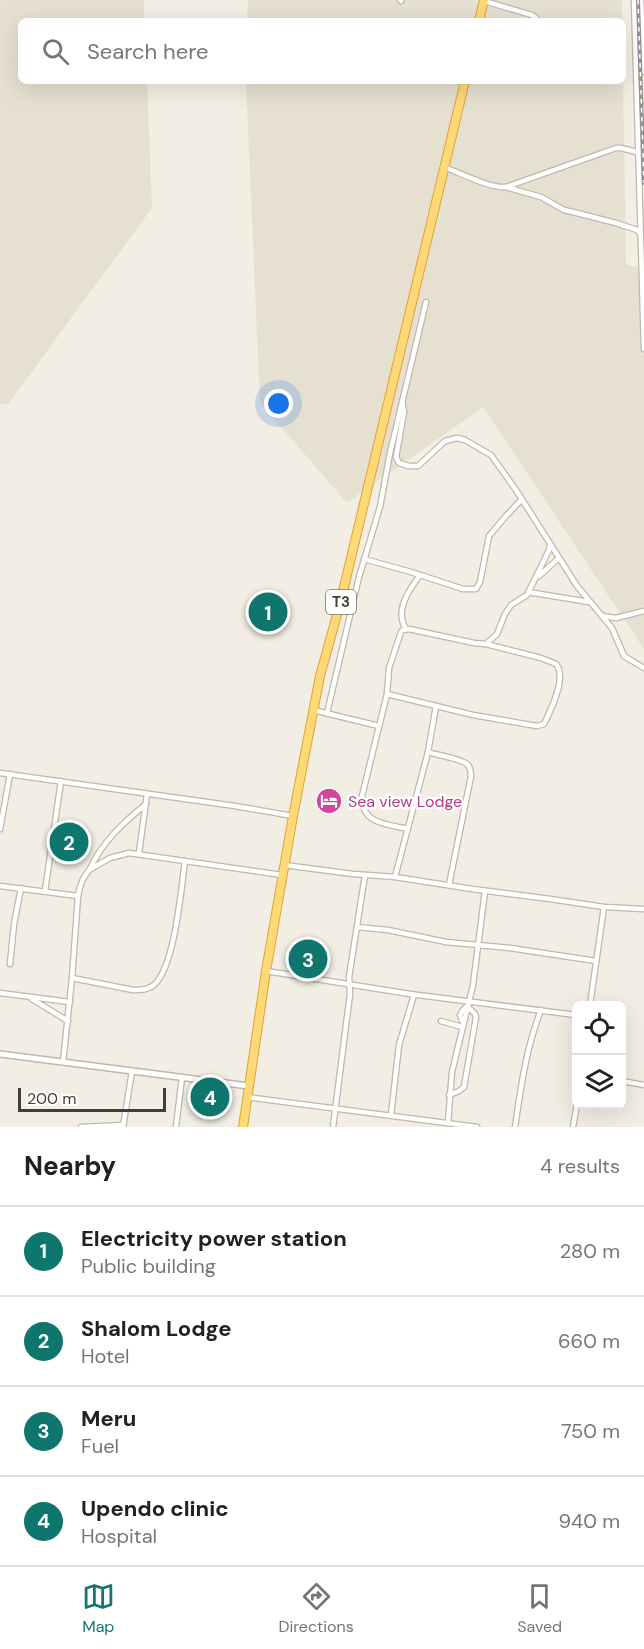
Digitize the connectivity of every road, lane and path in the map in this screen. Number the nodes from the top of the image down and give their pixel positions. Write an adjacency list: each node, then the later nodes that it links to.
1 (484, 0): 4 (highway); 5 (street)
2 (634, 0): 10 (street)
3 (641, 0): 6 (street)
4 (480, 18)
5 (536, 18)
6 (644, 72)
7 (464, 84): 11 (highway, T3)
8 (644, 107): 9 (street)
9 (644, 122)
10 (637, 152): 12 (street); 13 (street)
11 (444, 167): 12 (street); 32 (highway, T3)
12 (506, 187): 13 (street)
13 (640, 234): 15 (street)
14 (426, 302): 16 (street)
15 (644, 349)
16 (402, 401): 17 (street); 20 (street)
17 (522, 500): 18 (street); 21 (street)
18 (550, 544): 19 (street); 22 (street)
19 (559, 558): 22 (street); 24 (street)
20 (364, 559): 21 (street); 33 (street)
21 (420, 575): 27 (street)
22 (537, 578): 23 (street)
23 (528, 592): 24 (street); 28 (street)
24 (589, 602): 26 (street)
25 (644, 611): 26 (street)
26 (603, 616): 29 (street)
27 (406, 629): 28 (street); 30 (street)
28 (486, 644): 31 (street)
29 (644, 668)
30 (387, 694): 31 (street); 34 (street)
31 (436, 706): 35 (street)
32 (313, 710): 33 (street); 41 (highway, T3)
33 (327, 713): 34 (street)
34 (379, 726): 43 (street)
35 (428, 752): 43 (street); 51 (street)
36 (0, 773): 37 (street)
37 (10, 774): 38 (street); 42 (street)
38 (61, 781): 39 (street); 54 (street)
39 (147, 794): 40 (street); 41 (street)
40 (146, 804): 44 (street); 47 (street)
41 (293, 816): 46 (highway, T3)
42 (0, 829)
43 (408, 829): 50 (street)
44 (139, 854): 45 (street); 47 (street)
45 (185, 861): 48 (street); 64 (street)
46 (284, 865): 48 (highway, T3); 49 (street)
47 (89, 870): 56 (street)
48 (282, 875): 63 (highway, T3)
49 (365, 875): 50 (street); 59 (street)
50 (395, 877): 51 (street)
51 (448, 885): 55 (street)
52 (0, 886): 53 (street)
53 (21, 888): 54 (street); 62 (street)
54 (45, 891): 56 (street)
55 (485, 891): 57 (street); 60 (street)
56 (78, 896): 64 (street)
57 (603, 907): 58 (street); 61 (street)
58 (644, 909)
59 (357, 927): 60 (street); 65 (street)
60 (478, 944): 61 (street); 71 (street)
61 (596, 960): 69 (street)
62 (10, 964)
63 (266, 971): 65 (street); 83 (highway, T3)
64 (72, 978): 70 (street)
65 (348, 985): 67 (street); 86 (street)
66 (0, 993): 68 (street)
67 (414, 995): 71 (street); 88 (street)
68 (29, 997): 70 (street); 74 (street)
69 (591, 1001)
70 (70, 1002): 74 (street)
71 (467, 1004): 72 (street); 76 (street); 84 (street)
72 (541, 1010): 73 (street); 96 (street)
73 (572, 1014)
74 (68, 1021): 78 (street)
75 (441, 1021): 76 (street)
76 (463, 1025): 84 (street)
77 (0, 1054): 78 (street)
78 (63, 1062): 79 (street)
79 (132, 1071): 80 (street); 90 (street)
80 (182, 1077): 83 (street); 92 (street)
81 (626, 1082): 82 (street)
82 (644, 1085)
83 (249, 1086): 85 (highway, T3)
84 (449, 1095): 89 (street)
85 (247, 1097): 86 (street); 93 (highway, T3)
86 (334, 1108): 88 (street); 94 (street)
87 (576, 1109): 97 (street)
88 (391, 1115): 89 (street)
89 (447, 1123): 95 (street)
90 (123, 1126): 91 (street)
91 (81, 1127)
92 (176, 1127)
93 (243, 1127)
94 (333, 1127)
95 (477, 1127)
96 (514, 1127)
97 (573, 1127)

